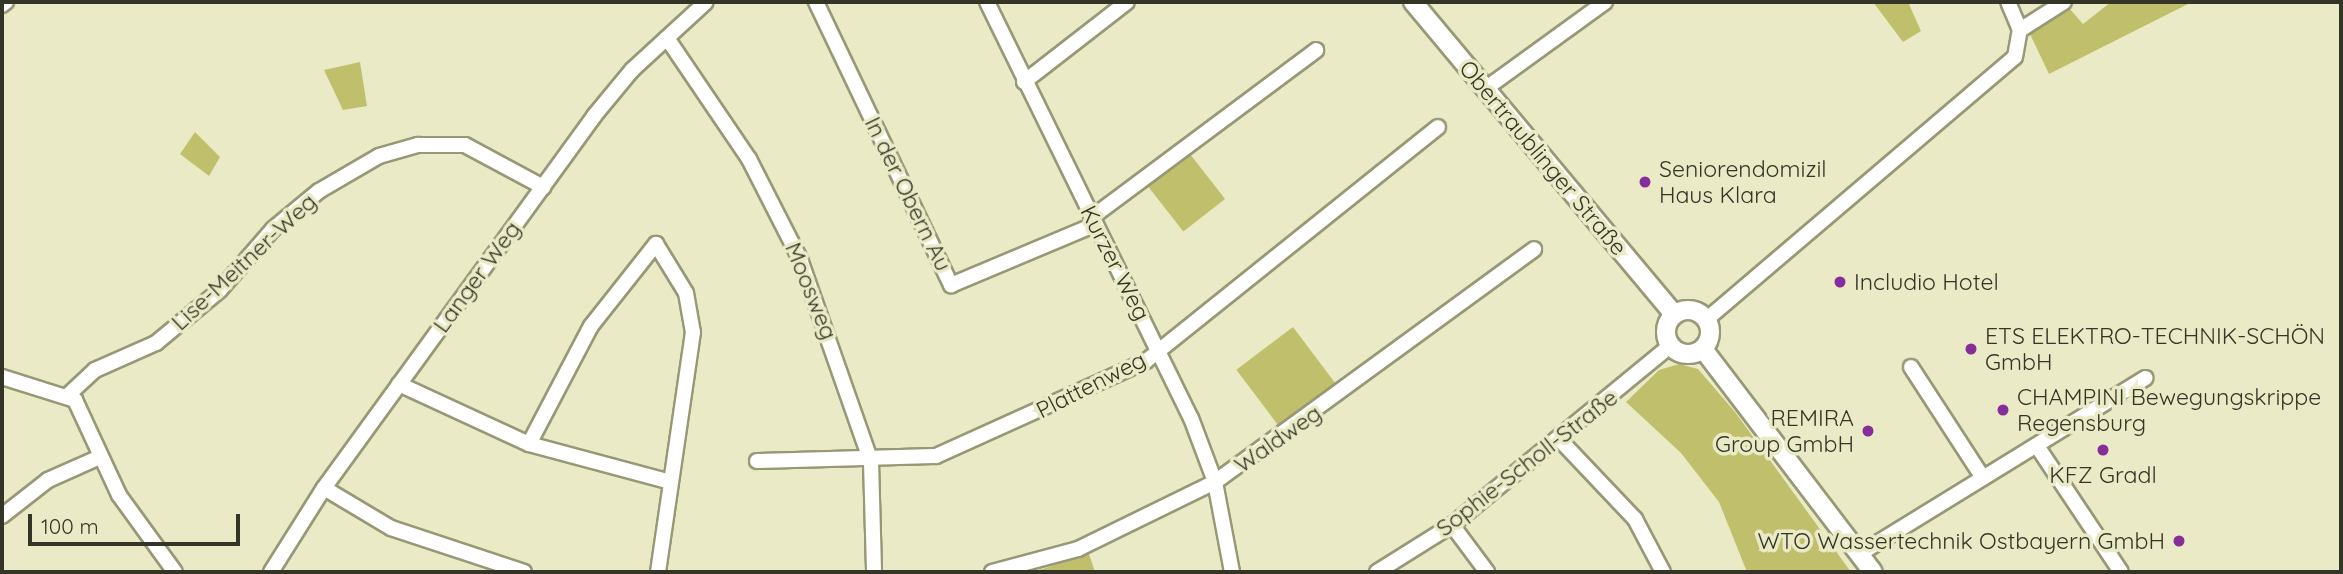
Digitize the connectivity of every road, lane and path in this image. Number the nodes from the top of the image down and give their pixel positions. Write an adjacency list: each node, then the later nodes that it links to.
1 (706, 2): 10 (street, Langer Weg)
2 (816, 2): 16 (street, In der Obern Au)
3 (988, 2): 12 (street, Kurzer Weg)
4 (1127, 2): 12 (street)
5 (1413, 2): 13 (street, Obertraublinger Straße)
6 (1605, 2): 13 (street)
7 (2008, 2): 9 (street)
8 (2064, 2): 9 (street)
9 (2021, 30): 19 (street)
10 (667, 38): 15 (street, Langer Weg); 33 (street, Moosweg)
11 (1315, 50): 16 (street, In der Obern Au)
12 (1024, 82): 16 (street, Kurzer Weg)
13 (1485, 89): 18 (street, Obertraublinger Straße)
14 (1438, 127): 21 (street, Plattenweg)
15 (543, 187): 26 (street, Langer Weg); 27 (street, Lise-Meitner-Weg)
16 (1093, 221): 21 (street, Kurzer Weg)
17 (1534, 249): 36 (street, Waldweg)
18 (1674, 314): 19 (street); 20 (street)
19 (1707, 319): 22 (street)
20 (1671, 346): 22 (street); 28 (street, Sophie-Scholl-Straße)
21 (1159, 348): 33 (street, Plattenweg); 36 (street, Kurzer Weg)
22 (1703, 349): 40 (street)
23 (1911, 367): 34 (street)
24 (2, 377): 27 (street)
25 (2146, 378): 30 (street)
26 (399, 384): 29 (street); 37 (street, Langer Weg)
27 (67, 396): 31 (street)
28 (1561, 441): 39 (street, Sophie-Scholl-Straße); 50 (street)
29 (529, 444): 35 (street); 35 (street)
30 (2037, 446): 34 (street); 52 (street)
31 (100, 457): 38 (street); 41 (street)
32 (757, 461): 33 (street, Plattenweg)
33 (871, 462): 45 (street, Moosweg)
34 (1983, 478): 40 (street)
35 (667, 481): 44 (street)
36 (1215, 482): 46 (street, Waldweg); 47 (street, Kurzer Weg)
37 (324, 488): 42 (street, Langer Weg); 43 (street)
38 (2, 516)
39 (1452, 525): 48 (street, Sophie-Scholl-Straße); 49 (street)
40 (1861, 553): 51 (street)
41 (169, 570)
42 (271, 572)
43 (524, 572)
44 (658, 572)
45 (874, 572)
46 (992, 572)
47 (1232, 572)
48 (1377, 572)
49 (1487, 572)
50 (1663, 572)
51 (1874, 572)
52 (2121, 572)

